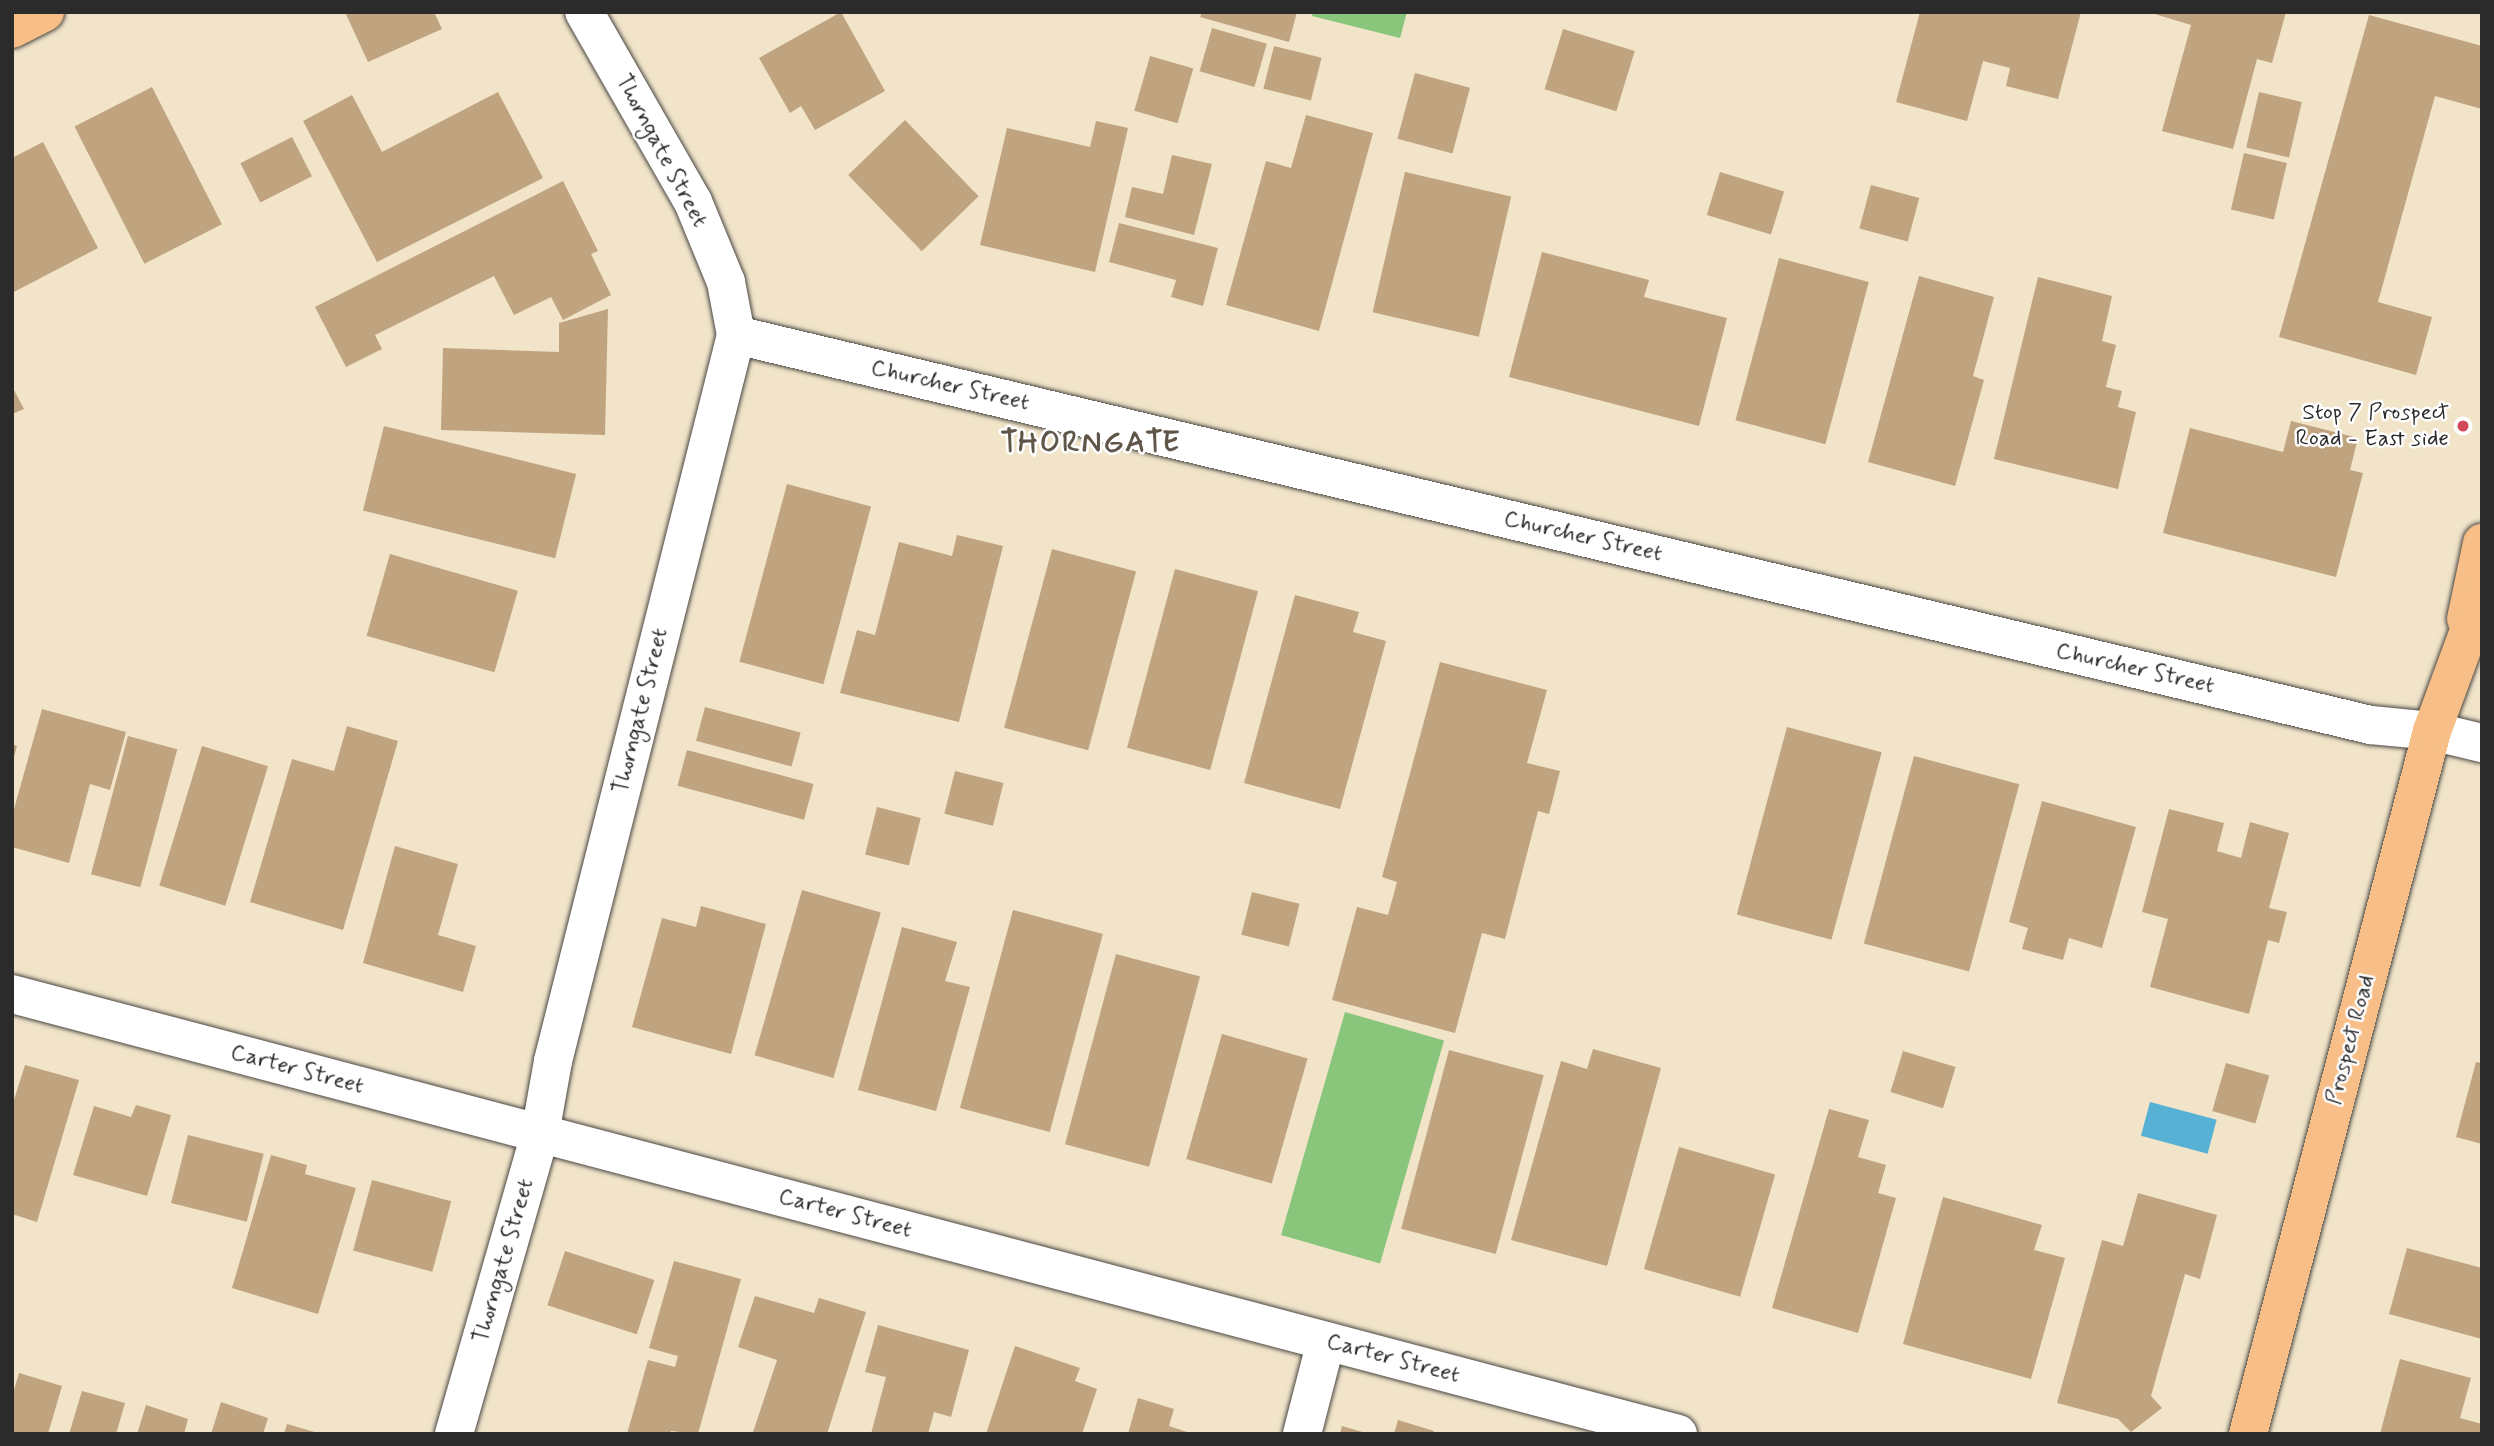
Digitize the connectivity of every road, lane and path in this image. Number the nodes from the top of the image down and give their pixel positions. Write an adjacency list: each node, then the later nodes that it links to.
1 (45, 12): 3 (main road)
2 (584, 12): 4 (street, Thorngate Street)
3 (12, 29)
4 (736, 335): 8 (street, Churcher Street); 11 (street, Thorngate Street)
5 (2482, 543): 7 (main road, Prospect Road)
6 (2482, 595): 7 (main road, Prospect Road)
7 (2460, 648): 8 (main road, Prospect Road)
8 (2432, 731): 9 (street, Churcher Street); 16 (main road, Prospect Road)
9 (2482, 743)
10 (12, 994): 11 (street, Carter Street)
11 (540, 1134): 12 (street, Carter Street); 13 (street, Thorngate Street)
12 (1326, 1341): 14 (street); 15 (street, Carter Street)
13 (454, 1434)
14 (1302, 1434)
15 (1678, 1434)
16 (2248, 1434)

